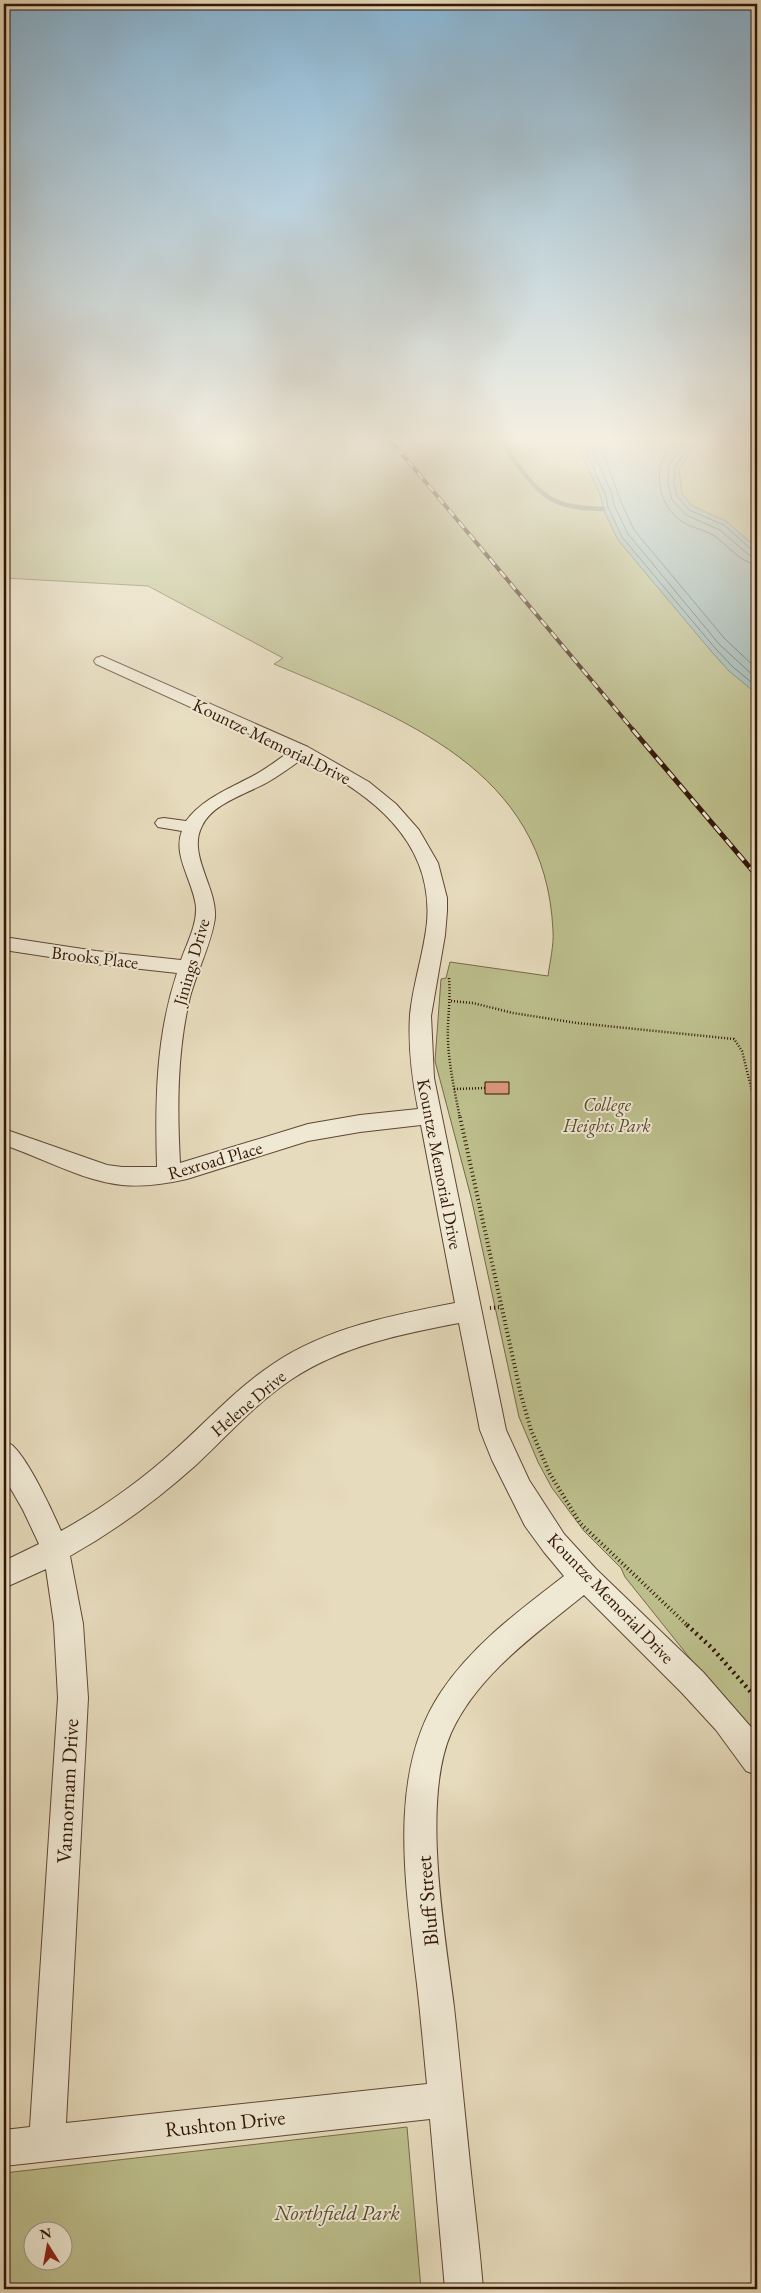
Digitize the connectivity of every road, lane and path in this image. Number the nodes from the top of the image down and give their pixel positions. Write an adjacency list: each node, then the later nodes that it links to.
1 (102, 661): 2 (street, Kountze Memorial Drive)
2 (302, 751): 4 (street); 10 (street, Kountze Memorial Drive)
3 (164, 823): 4 (street)
4 (191, 827): 6 (street, Jinings Drive)
5 (4, 943): 6 (street, Brooks Place)
6 (188, 967): 12 (street, Jinings Drive)
7 (485, 1088): 8 (path)
8 (454, 1089): 9 (path); 18 (path)
9 (757, 1111)
10 (429, 1116): 12 (street, Rexroad Place); 13 (street, Kountze Memorial Drive)
11 (4, 1137): 12 (street, Rexroad Place)
12 (169, 1175)
13 (469, 1311): 15 (street, Helene Drive); 17 (street, Kountze Memorial Drive)
14 (4, 1454): 15 (street, Vannornam Drive)
15 (55, 1551): 16 (street, Helene Drive); 21 (street, Vannornam Drive)
16 (4, 1576)
17 (585, 1577): 19 (street, Kountze Memorial Drive); 20 (street, Bluff Street)
18 (757, 1699)
19 (757, 1760)
20 (445, 2100): 21 (street, Rushton Drive); 23 (street, Bluff Street)
21 (47, 2142): 22 (street, Rushton Drive)
22 (4, 2148)
23 (464, 2289)

